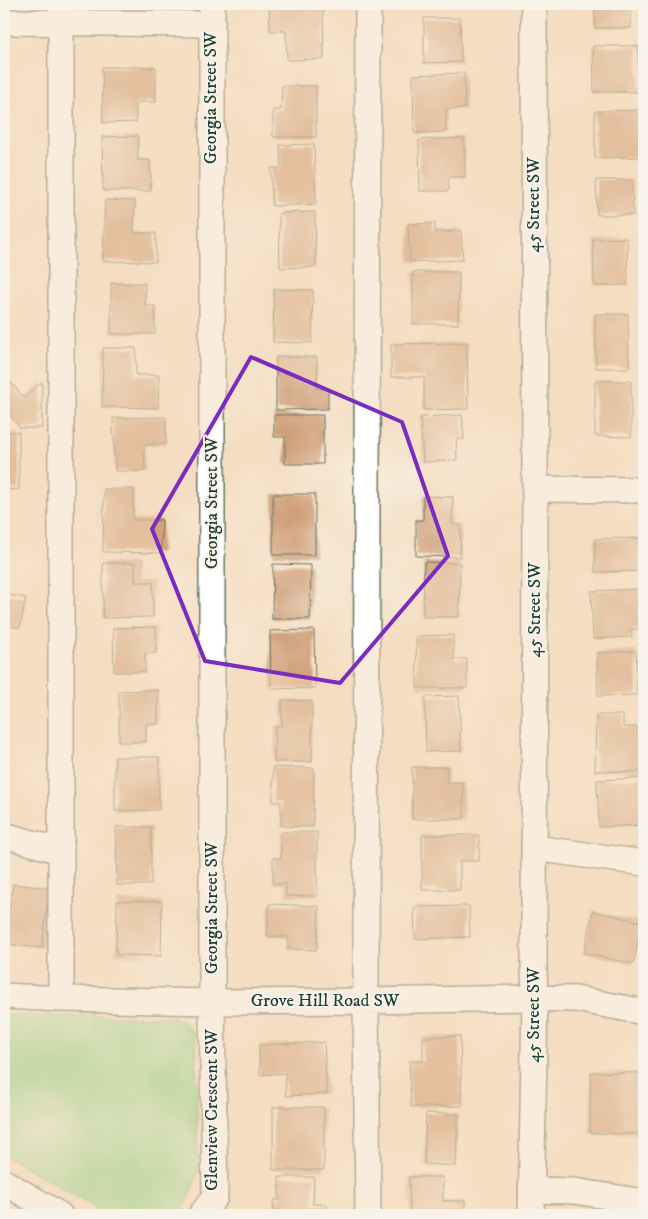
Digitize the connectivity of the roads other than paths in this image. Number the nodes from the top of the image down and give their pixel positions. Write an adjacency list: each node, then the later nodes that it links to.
1 (368, 4): 15 (street)
2 (534, 4): 6 (street, 45 Street SW)
3 (62, 13): 4 (street); 5 (street); 10 (street)
4 (212, 14): 16 (street, Georgia Street SW)
5 (4, 22)
6 (535, 489): 7 (street); 9 (street, 45 Street SW)
7 (644, 490)
8 (4, 835): 10 (street)
9 (534, 848): 11 (street); 13 (street, 45 Street SW)
10 (60, 851): 14 (street)
11 (644, 863)
12 (4, 996): 14 (street, Grove Hill Road SW)
13 (535, 998): 15 (street, Grove Hill Road SW); 17 (street, Grove Hill Road SW); 19 (street, 45 Street SW)
14 (61, 999): 16 (street, Grove Hill Road SW)
15 (366, 1001): 16 (street, Grove Hill Road SW); 23 (street)
16 (212, 1002): 22 (street, Glenview Crescent SW)
17 (644, 1012)
18 (4, 1182): 21 (street)
19 (531, 1190): 20 (street); 24 (street, 45 Street SW)
20 (644, 1202)
21 (60, 1215)
22 (201, 1215)
23 (368, 1215)
24 (531, 1215)

